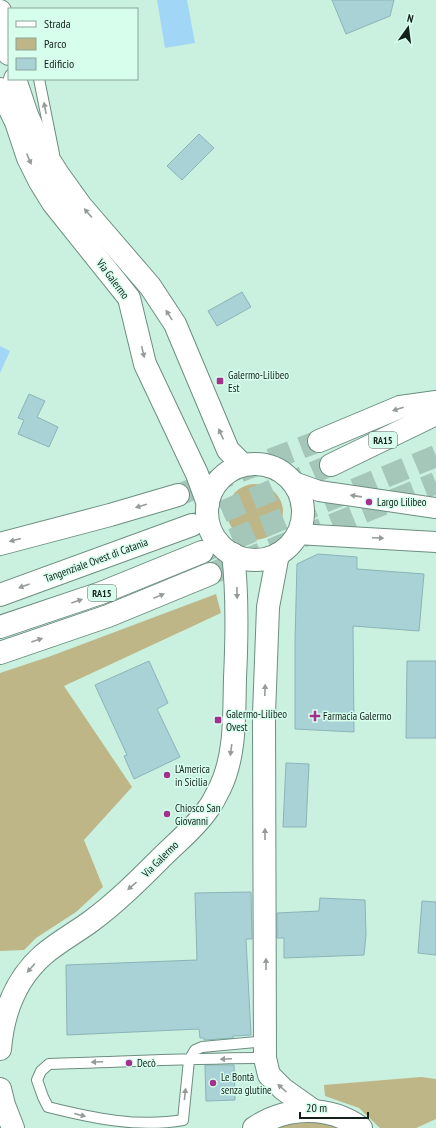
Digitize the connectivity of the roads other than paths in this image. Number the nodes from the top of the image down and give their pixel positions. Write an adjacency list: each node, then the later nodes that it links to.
1 (4, 26): 2 (main road)
2 (8, 48)
3 (39, 80): 5 (lane, one-way to 3)
4 (4, 88): 5 (main road, Via Galermo); 13 (main road, Via Galermo, one-way to 13)
5 (58, 174): 9 (main road, Via Galermo, one-way to 5)
6 (436, 402): 8 (main road, one-way to 8)
7 (436, 414): 10 (main road, RA15)
8 (320, 441)
9 (243, 465): 11 (main road); 13 (main road)
10 (331, 465)
11 (291, 481): 14 (street, one-way to 11); 16 (main road)
12 (178, 495): 18 (main road, one-way to 18)
13 (208, 504): 20 (main road)
14 (436, 508)
15 (192, 524): 23 (main road, Tangenziale Ovest di Catania, one-way to 23)
16 (297, 534): 17 (street, one-way to 17); 21 (main road)
17 (436, 542)
18 (0, 544)
19 (202, 552): 24 (main road, RA15, one-way to 19)
20 (233, 554): 21 (main road); 26 (main road, Via Galermo, one-way to 26)
21 (278, 554): 28 (main road, one-way to 21)
22 (210, 574): 25 (main road, one-way to 22)
23 (0, 595)
24 (0, 627)
25 (0, 653)
26 (3, 1019): 27 (main road, Via Galermo)
27 (0, 1049)
28 (266, 1049): 29 (lane, one-way to 29); 29 (lane); 31 (main road, one-way to 28)
29 (189, 1060): 29 (lane, one-way to 29)
30 (0, 1089): 32 (main road)
31 (314, 1111): 33 (main road); 34 (main road)
32 (13, 1128)
33 (254, 1128)
34 (361, 1128)

